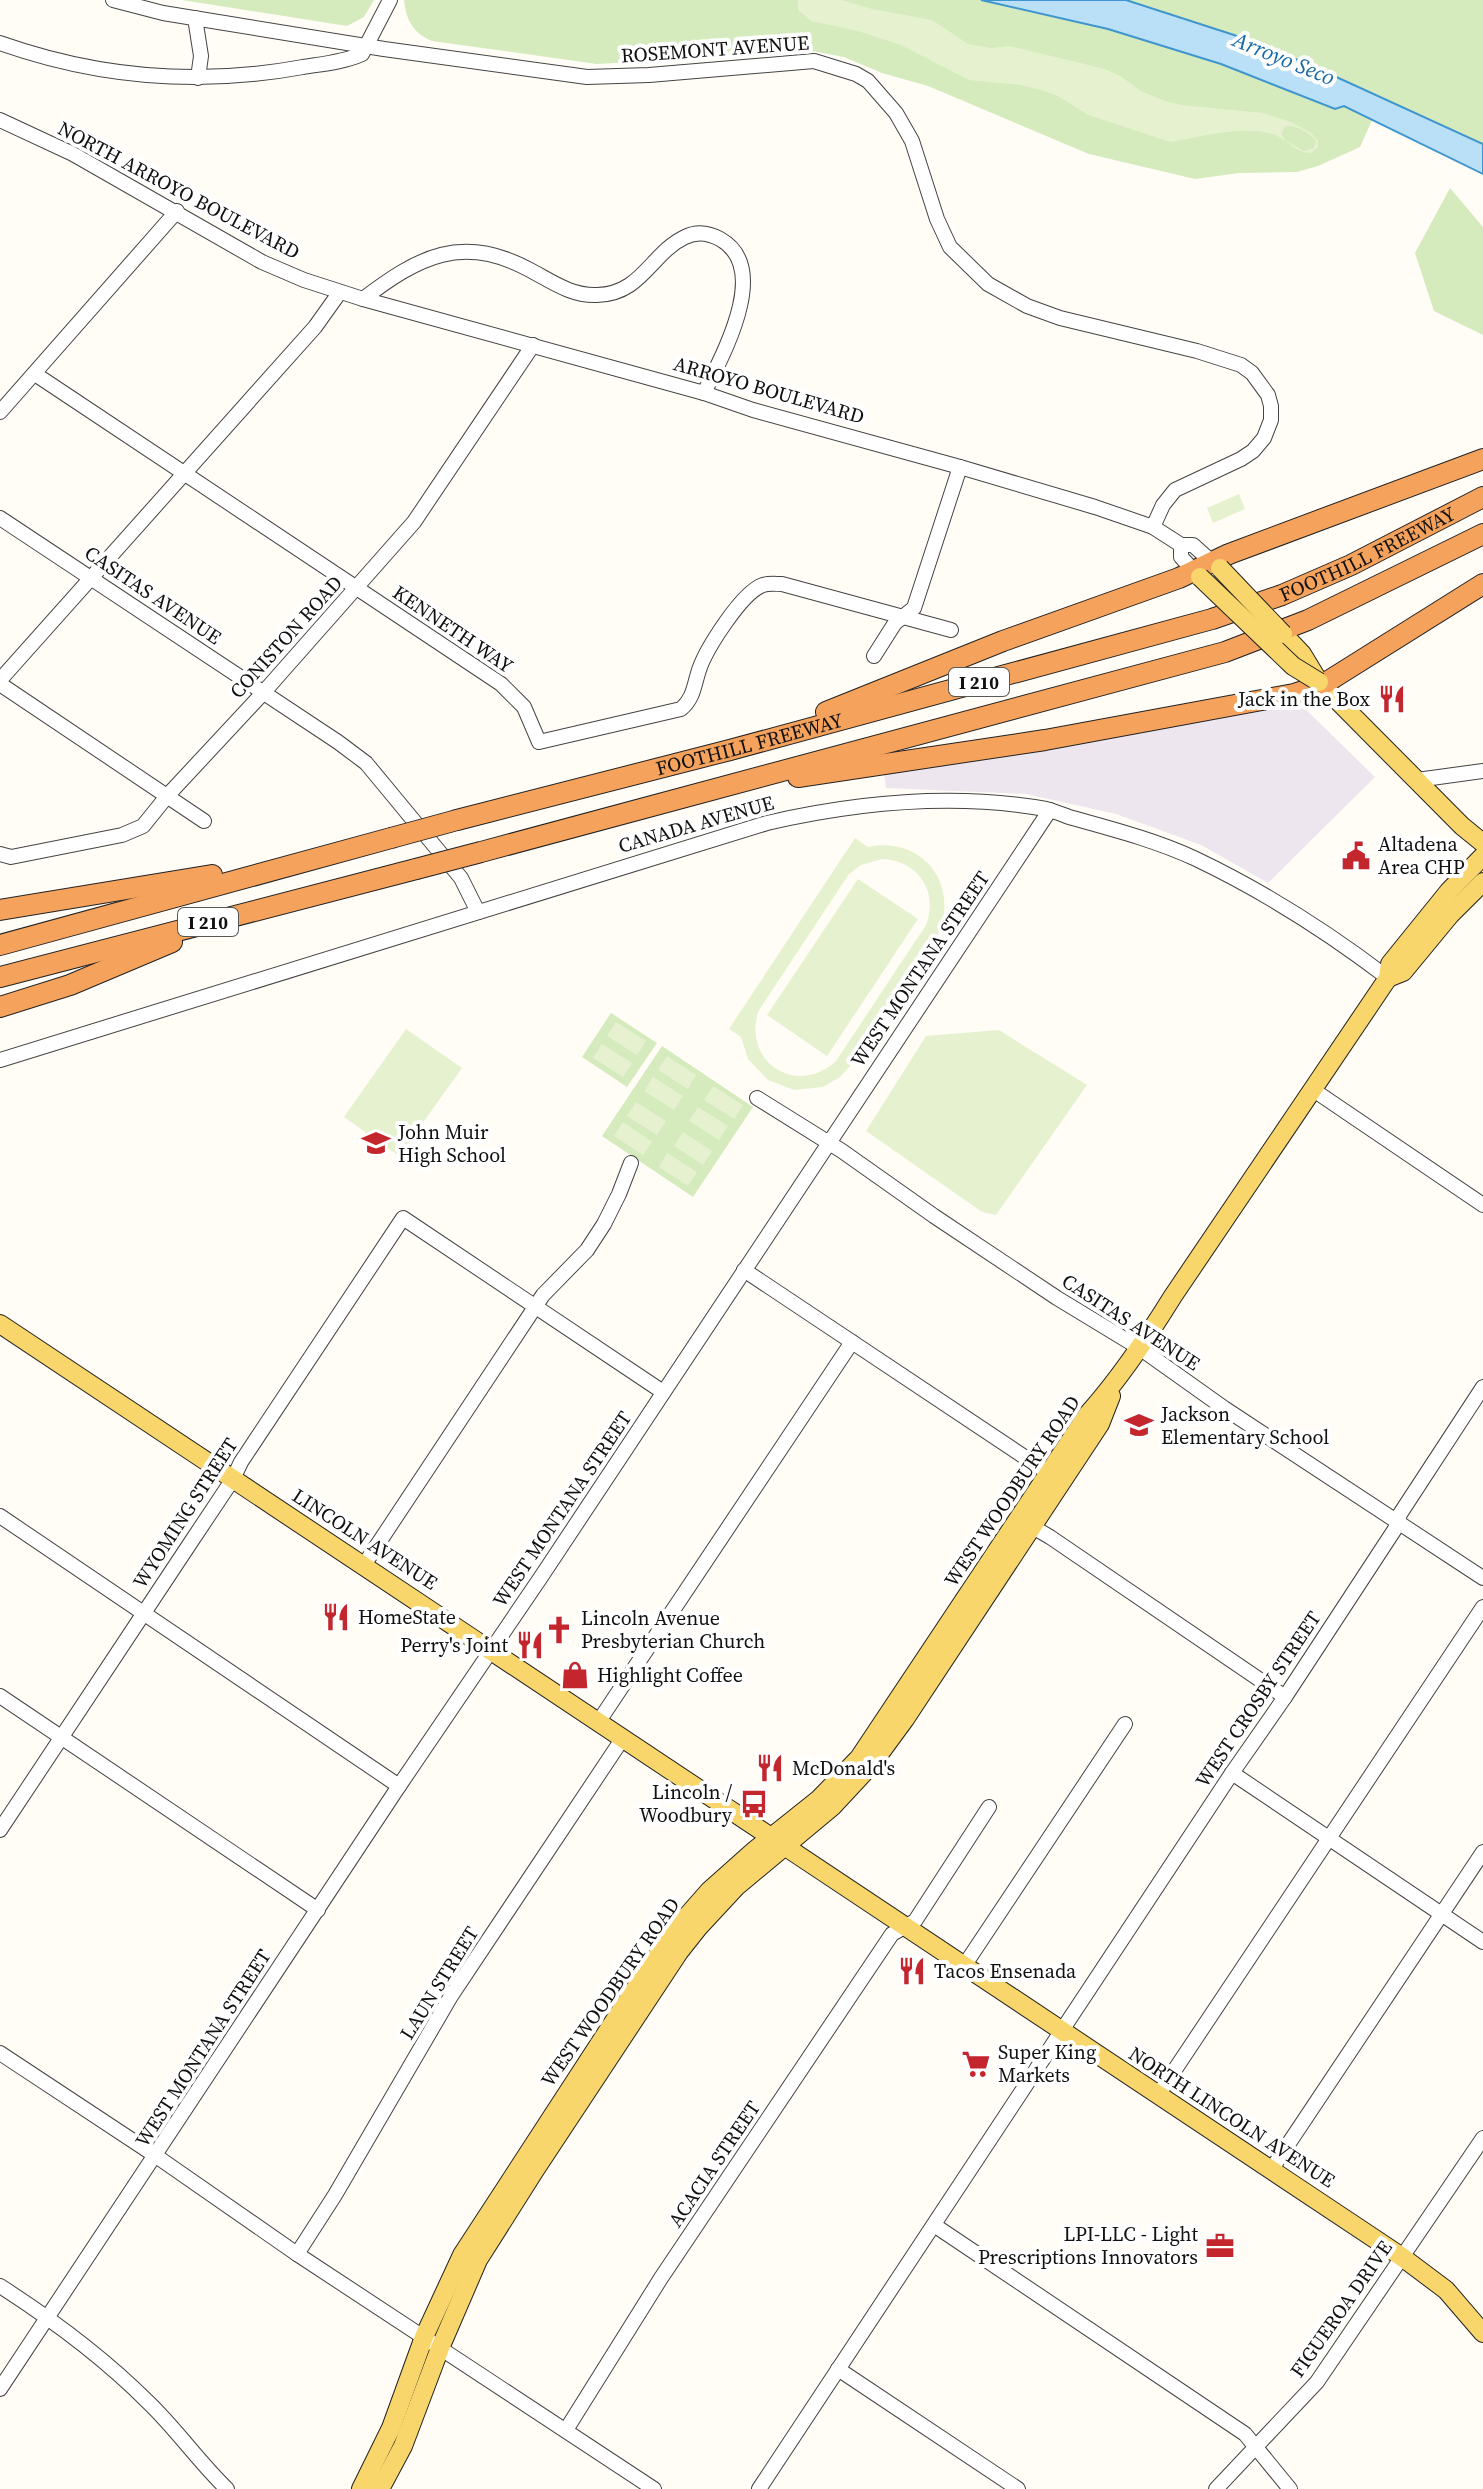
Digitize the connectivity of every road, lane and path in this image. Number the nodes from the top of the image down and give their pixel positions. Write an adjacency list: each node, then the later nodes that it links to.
1 (113, 0): 3 (street, ROSEMONT AVENUE)
2 (390, 0): 5 (street)
3 (195, 18): 5 (street, ROSEMONT AVENUE); 6 (street)
4 (0, 43): 6 (street)
5 (367, 46): 6 (street); 20 (street, ROSEMONT AVENUE)
6 (198, 78)
7 (0, 120): 8 (street, NORTH ARROYO BOULEVARD)
8 (177, 211): 9 (street, NORTH ARROYO BOULEVARD); 12 (street)
9 (340, 292): 10 (street, ARROYO BOULEVARD); 17 (street)
10 (363, 299): 11 (street, ARROYO BOULEVARD); 13 (street)
11 (533, 345): 13 (street, ARROYO BOULEVARD); 26 (street, CONISTON ROAD)
12 (35, 374): 14 (street); 17 (street, KENNETH WAY)
13 (704, 393): 16 (street, ARROYO BOULEVARD)
14 (0, 412)
15 (1483, 459): 23 (highway)
16 (960, 467): 20 (street, ARROYO BOULEVARD); 27 (street)
17 (185, 474): 24 (street); 26 (street, KENNETH WAY)
18 (1483, 497): 33 (highway, FOOTHILL FREEWAY / I 210)
19 (0, 518): 24 (street, CASITAS AVENUE)
20 (1153, 527): 22 (street, ARROYO BOULEVARD)
21 (1483, 534): 36 (highway, FOOTHILL FREEWAY / I 210)
22 (1181, 545): 23 (street, ARROYO BOULEVARD); 23 (street, ARROYO BOULEVARD)
23 (1207, 570): 31 (main road, ARROYO BOULEVARD, bridge); 33 (highway)
24 (92, 578): 30 (street); 32 (street, CASITAS AVENUE)
25 (1483, 584): 31 (highway)
26 (356, 589): 27 (street, KENNETH WAY); 32 (street, CONISTON ROAD)
27 (906, 616): 28 (street, KENNETH WAY); 29 (street)
28 (951, 630)
29 (874, 656)
30 (0, 682): 37 (street)
31 (1320, 683): 35 (main road, ARROYO BOULEVARD); 36 (highway)
32 (263, 693): 37 (street, CONISTON ROAD); 46 (street, CASITAS AVENUE)
33 (730, 750): 43 (highway, FOOTHILL FREEWAY / I 210, bridge)
34 (1483, 771): 35 (street)
35 (1417, 780): 40 (main road, ARROYO BOULEVARD)
36 (715, 788): 47 (highway, FOOTHILL FREEWAY / I 210, bridge)
37 (168, 795): 39 (street); 41 (street, CONISTON ROAD)
38 (1050, 810): 46 (street, CANADA AVENUE); 50 (street, CANADA AVENUE); 55 (street, WEST MONTANA STREET)
39 (204, 821)
40 (1483, 843)
41 (0, 854)
42 (1483, 856): 50 (main road, WEST WOODBURY ROAD)
43 (295, 863): 45 (highway); 48 (highway, FOOTHILL FREEWAY / I 210)
44 (1483, 882): 50 (main road, WEST WOODBURY ROAD)
45 (0, 910)
46 (478, 912): 52 (street, CANADA AVENUE)
47 (231, 916): 49 (highway, FOOTHILL FREEWAY / I 210); 51 (highway)
48 (0, 945)
49 (0, 977)
50 (1388, 978): 53 (main road, WEST WOODBURY ROAD)
51 (0, 1007)
52 (1, 1061)
53 (1312, 1089): 57 (street); 62 (main road, WEST WOODBURY ROAD)
54 (757, 1098): 55 (street, CASITAS AVENUE)
55 (829, 1143): 58 (street, WEST MONTANA STREET); 62 (street, CASITAS AVENUE)
56 (631, 1163): 59 (street)
57 (1483, 1205)
58 (744, 1270): 61 (street); 64 (street, WEST MONTANA STREET)
59 (536, 1307): 64 (street); 66 (street, WYOMING STREET); 70 (street)
60 (0, 1324): 66 (main road, LINCOLN AVENUE)
61 (852, 1342): 65 (street); 77 (street)
62 (1141, 1349): 65 (main road, WEST WOODBURY ROAD); 69 (street, CASITAS AVENUE)
63 (1483, 1387): 69 (street, WEST CROSBY STREET)
64 (663, 1392): 74 (street, WEST MONTANA STREET)
65 (1055, 1478): 68 (main road, WEST WOODBURY ROAD)
66 (233, 1479): 70 (main road, LINCOLN AVENUE); 73 (street, WYOMING STREET)
67 (0, 1516): 73 (street)
68 (1025, 1522): 76 (street); 86 (main road, WEST WOODBURY ROAD)
69 (1397, 1522): 71 (street, CASITAS AVENUE); 76 (street, WEST CROSBY STREET)
70 (364, 1565): 74 (main road, LINCOLN AVENUE)
71 (1483, 1578)
72 (1483, 1607): 85 (street)
73 (144, 1612): 79 (street, WYOMING STREET); 82 (street)
74 (492, 1650): 77 (main road, LINCOLN AVENUE); 82 (street, WEST MONTANA STREET)
75 (0, 1696): 79 (street)
76 (1285, 1697): 81 (street, WEST CROSBY STREET)
77 (599, 1721): 80 (main road, LINCOLN AVENUE)
78 (1125, 1724): 92 (street)
79 (62, 1737): 84 (street, WYOMING STREET); 88 (street)
80 (623, 1738): 86 (main road, LINCOLN AVENUE); 100 (street, LAUN STREET)
81 (1232, 1773): 85 (street); 93 (street, WEST CROSBY STREET)
82 (399, 1786): 88 (street, WEST MONTANA STREET)
83 (989, 1807): 90 (street, ACACIA STREET)
84 (0, 1830)
85 (1329, 1840): 89 (street); 95 (street)
86 (778, 1843): 90 (main road, LINCOLN AVENUE); 105 (main road, WEST WOODBURY ROAD); 106 (main road, WEST WOODBURY ROAD)
87 (1483, 1852): 89 (street)
88 (318, 1910): 97 (street, WEST MONTANA STREET)
89 (1441, 1915): 91 (street); 98 (street)
90 (904, 1927): 92 (main road, NORTH LINCOLN AVENUE); 109 (street, ACACIA STREET)
91 (1483, 1942)
92 (964, 1966): 93 (main road, NORTH LINCOLN AVENUE)
93 (1062, 2030): 95 (main road, NORTH LINCOLN AVENUE); 99 (street, WEST CROSBY STREET)
94 (0, 2053): 97 (street)
95 (1158, 2095): 98 (main road, NORTH LINCOLN AVENUE)
96 (1483, 2138): 101 (street, FIGUEROA DRIVE)
97 (156, 2156): 100 (street); 103 (street, WEST MONTANA STREET)
98 (1271, 2170): 101 (main road, NORTH LINCOLN AVENUE)
99 (934, 2225): 107 (street, WEST CROSBY STREET); 110 (street)
100 (297, 2254): 105 (street)
101 (1402, 2257): 104 (main road, NORTH LINCOLN AVENUE); 110 (street, FIGUEROA DRIVE)
102 (0, 2286): 103 (street)
103 (48, 2316): 108 (street, WEST MONTANA STREET); 111 (street)
104 (1483, 2333)
105 (424, 2337): 106 (street); 112 (main road, WEST WOODBURY ROAD)
106 (440, 2348): 109 (street); 113 (main road, WEST WOODBURY ROAD)
107 (838, 2369): 115 (street, WEST CROSBY STREET); 116 (street)
108 (0, 2389)
109 (566, 2430): 114 (street)
110 (1257, 2447): 117 (street, FIGUEROA DRIVE); 118 (street)
111 (227, 2489)
112 (361, 2489)
113 (380, 2489)
114 (654, 2489)
115 (759, 2489)
116 (1018, 2489)
117 (1216, 2489)
118 (1290, 2489)

